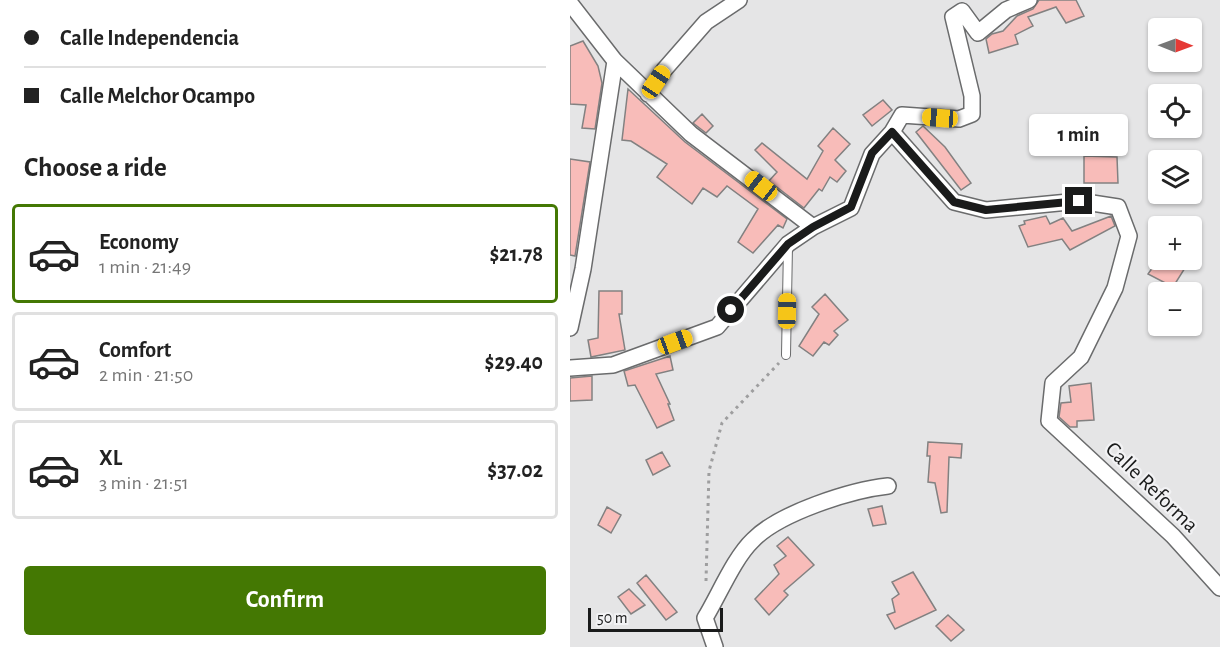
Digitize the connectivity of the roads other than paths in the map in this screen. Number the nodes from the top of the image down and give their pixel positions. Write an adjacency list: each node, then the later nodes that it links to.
1 (739, 0): 5 (street)
2 (1029, 0): 6 (street)
3 (570, 3): 4 (street)
4 (615, 62): 5 (street); 9 (street)
5 (648, 94): 7 (street)
6 (892, 132): 7 (street); 14 (street, Calle Reforma)
7 (813, 227): 8 (street)
8 (788, 244): 11 (lane); 12 (street)
9 (577, 267): 10 (street)
10 (570, 328)
11 (786, 355)
12 (570, 368)
13 (888, 486): 15 (street)
14 (1220, 588)
15 (715, 647)

